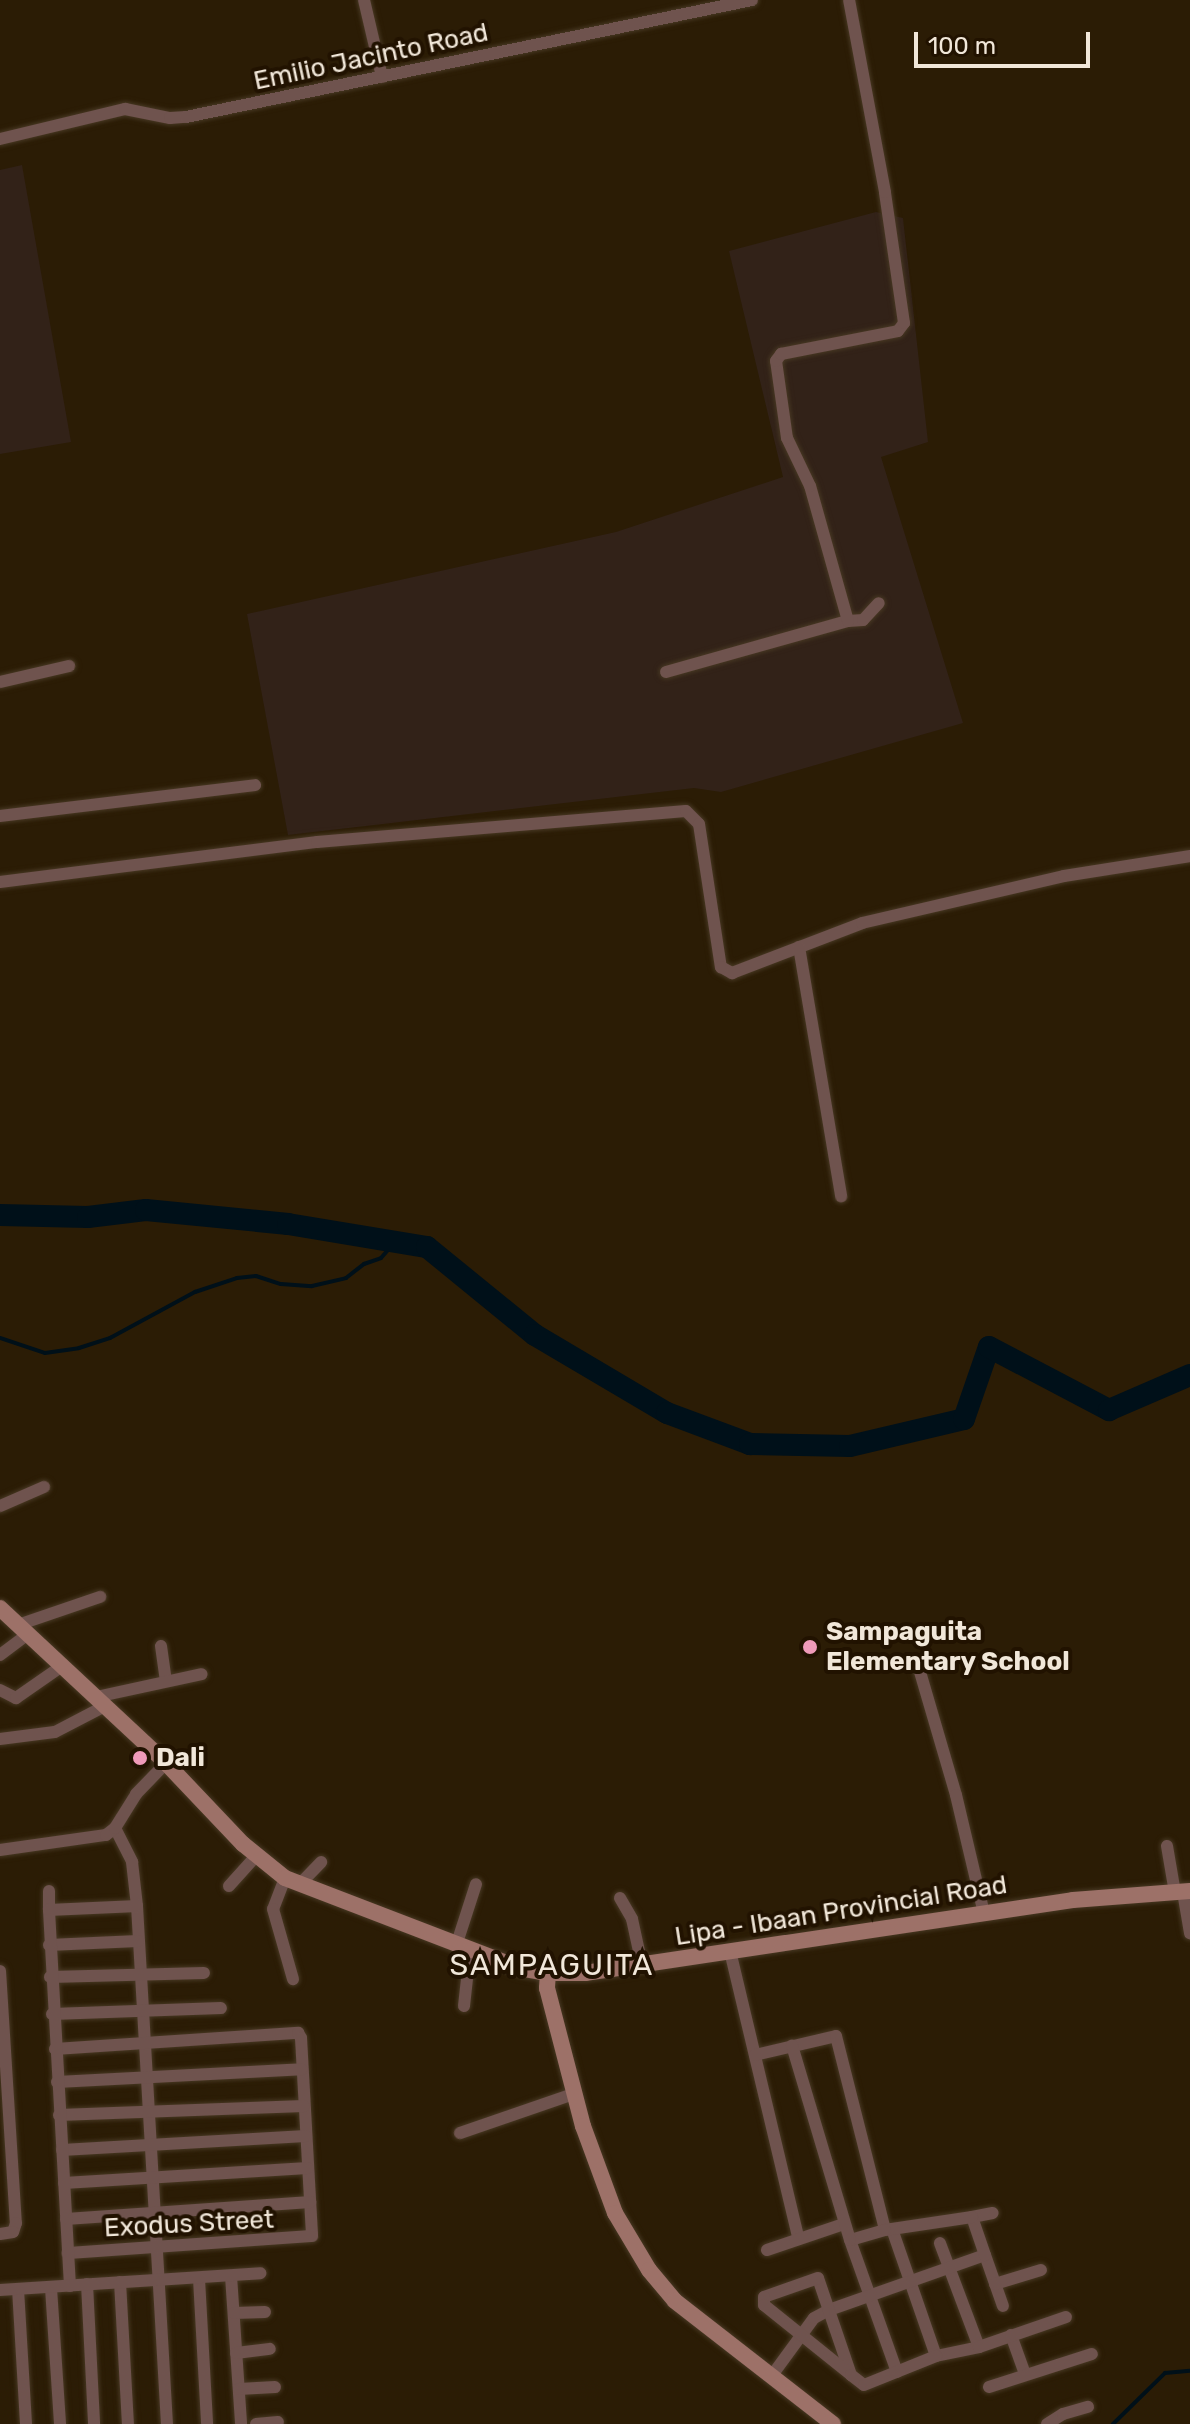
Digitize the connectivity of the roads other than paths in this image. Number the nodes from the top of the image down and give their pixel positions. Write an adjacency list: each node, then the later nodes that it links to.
1 (364, 0): 4 (street)
2 (752, 0): 4 (street, Emilio Jacinto Road)
3 (849, 0): 7 (street)
4 (382, 77): 5 (street, Emilio Jacinto Road)
5 (0, 139)
6 (879, 603): 7 (street)
7 (848, 621): 9 (street)
8 (69, 666): 10 (street)
9 (666, 672)
10 (0, 682)
11 (255, 785): 12 (street)
12 (0, 816)
13 (1190, 856): 15 (street)
14 (0, 882): 15 (street)
15 (799, 947): 16 (street)
16 (841, 1196)
17 (44, 1487): 18 (street)
18 (0, 1506)
19 (100, 1597): 21 (street)
20 (0, 1608): 21 (main road, Lipa - Ibaan Provincial Road)
21 (23, 1630): 23 (street); 25 (main road, Lipa - Ibaan Provincial Road)
22 (161, 1646): 27 (street)
23 (0, 1655)
24 (918, 1665): 45 (street)
25 (62, 1666): 28 (street); 29 (main road, Lipa - Ibaan Provincial Road)
26 (202, 1674): 27 (street)
27 (166, 1680): 29 (street)
28 (0, 1690)
29 (100, 1702): 30 (street); 31 (main road, Lipa - Ibaan Provincial Road)
30 (0, 1739)
31 (166, 1763): 32 (street); 35 (main road, Lipa - Ibaan Provincial Road)
32 (115, 1828): 34 (street); 43 (street)
33 (1167, 1846): 41 (street)
34 (0, 1850)
35 (257, 1855): 37 (main road, Lipa - Ibaan Provincial Road); 39 (street)
36 (321, 1862): 37 (street)
37 (292, 1882): 49 (main road, Lipa - Ibaan Provincial Road); 57 (street)
38 (476, 1884): 49 (street)
39 (229, 1886)
40 (49, 1891): 44 (street)
41 (1183, 1892): 45 (main road, Lipa - Ibaan Provincial Road); 46 (street)
42 (620, 1898): 51 (street)
43 (137, 1906): 44 (street); 47 (street)
44 (49, 1910): 48 (street)
45 (984, 1913): 50 (main road, Lipa - Ibaan Provincial Road)
46 (1190, 1933)
47 (138, 1941): 48 (street); 56 (street)
48 (49, 1945): 55 (street)
49 (463, 1949): 54 (main road, Lipa - Ibaan Provincial Road); 58 (street)
50 (730, 1951): 51 (main road, Lipa - Ibaan Provincial Road); 65 (street)
51 (642, 1965): 54 (main road, Lipa - Ibaan Provincial Road)
52 (0, 1971): 87 (street)
53 (204, 1973): 56 (street)
54 (548, 1973): 69 (main road)
55 (50, 1977): 56 (street); 61 (street)
56 (140, 1977): 60 (street)
57 (293, 1979)
58 (464, 2006)
59 (221, 2008): 60 (street)
60 (141, 2009): 61 (street); 62 (street)
61 (52, 2014): 64 (street)
62 (144, 2045): 64 (street); 66 (street); 67 (street)
63 (792, 2045): 65 (street); 85 (street); 86 (street)
64 (55, 2049): 68 (street)
65 (755, 2055): 88 (street)
66 (302, 2069): 67 (street); 70 (street)
67 (146, 2077): 68 (street); 71 (street)
68 (57, 2082): 72 (street)
69 (573, 2094): 73 (street); 123 (main road)
70 (304, 2106): 71 (street); 74 (street)
71 (148, 2110): 72 (street); 75 (street)
72 (59, 2115): 76 (street)
73 (460, 2133)
74 (306, 2136): 75 (street); 77 (street)
75 (151, 2145): 76 (street); 78 (street)
76 (62, 2150): 79 (street)
77 (308, 2168): 78 (street); 80 (street)
78 (152, 2178): 79 (street); 81 (street)
79 (64, 2183): 84 (street)
80 (310, 2202): 81 (street); 91 (street, Exodus Street)
81 (155, 2213): 84 (street); 91 (street)
82 (993, 2213): 83 (street)
83 (972, 2217): 86 (street); 94 (street)
84 (66, 2219): 93 (street)
85 (844, 2224): 88 (street); 89 (street)
86 (888, 2230): 89 (street); 102 (street)
87 (0, 2234)
88 (798, 2237): 92 (street)
89 (850, 2240): 109 (street)
90 (940, 2243): 95 (street)
91 (159, 2246): 93 (street, Exodus Street); 100 (street)
92 (767, 2250)
93 (68, 2253): 105 (street)
94 (985, 2255): 95 (street); 104 (street)
95 (950, 2268): 102 (street); 117 (street)
96 (1041, 2270): 104 (street)
97 (260, 2273): 98 (street)
98 (231, 2276): 99 (street); 113 (street)
99 (199, 2279): 100 (street); 136 (street)
100 (160, 2280): 101 (street); 135 (street)
101 (120, 2282): 103 (street); 134 (street)
102 (911, 2282): 109 (street); 121 (street)
103 (87, 2284): 105 (street); 133 (street)
104 (995, 2284): 110 (street)
105 (70, 2286): 106 (street)
106 (51, 2288): 107 (street); 132 (street)
107 (18, 2289): 108 (street); 131 (street)
108 (0, 2290)
109 (870, 2295): 111 (street); 122 (street)
110 (1003, 2306)
111 (829, 2310): 115 (street); 115 (street); 125 (street)
112 (265, 2312): 113 (street)
113 (234, 2313): 119 (street)
114 (1066, 2317): 116 (street)
115 (800, 2334): 123 (street); 125 (street)
116 (1011, 2335): 117 (street); 124 (street)
117 (979, 2347): 121 (street)
118 (270, 2349): 119 (street)
119 (236, 2353): 128 (street)
120 (1092, 2354): 124 (street)
121 (936, 2356): 122 (street)
122 (897, 2372): 125 (street)
123 (773, 2374): 139 (main road)
124 (1025, 2374): 127 (street)
125 (851, 2375)
126 (275, 2387): 128 (street)
127 (989, 2387)
128 (239, 2389): 137 (street)
129 (1088, 2407): 140 (street)
130 (278, 2422): 138 (street)
131 (26, 2424)
132 (60, 2424)
133 (94, 2424)
134 (128, 2424)
135 (167, 2424)
136 (207, 2424)
137 (241, 2424)
138 (256, 2424)
139 (833, 2424)
140 (1047, 2424)

